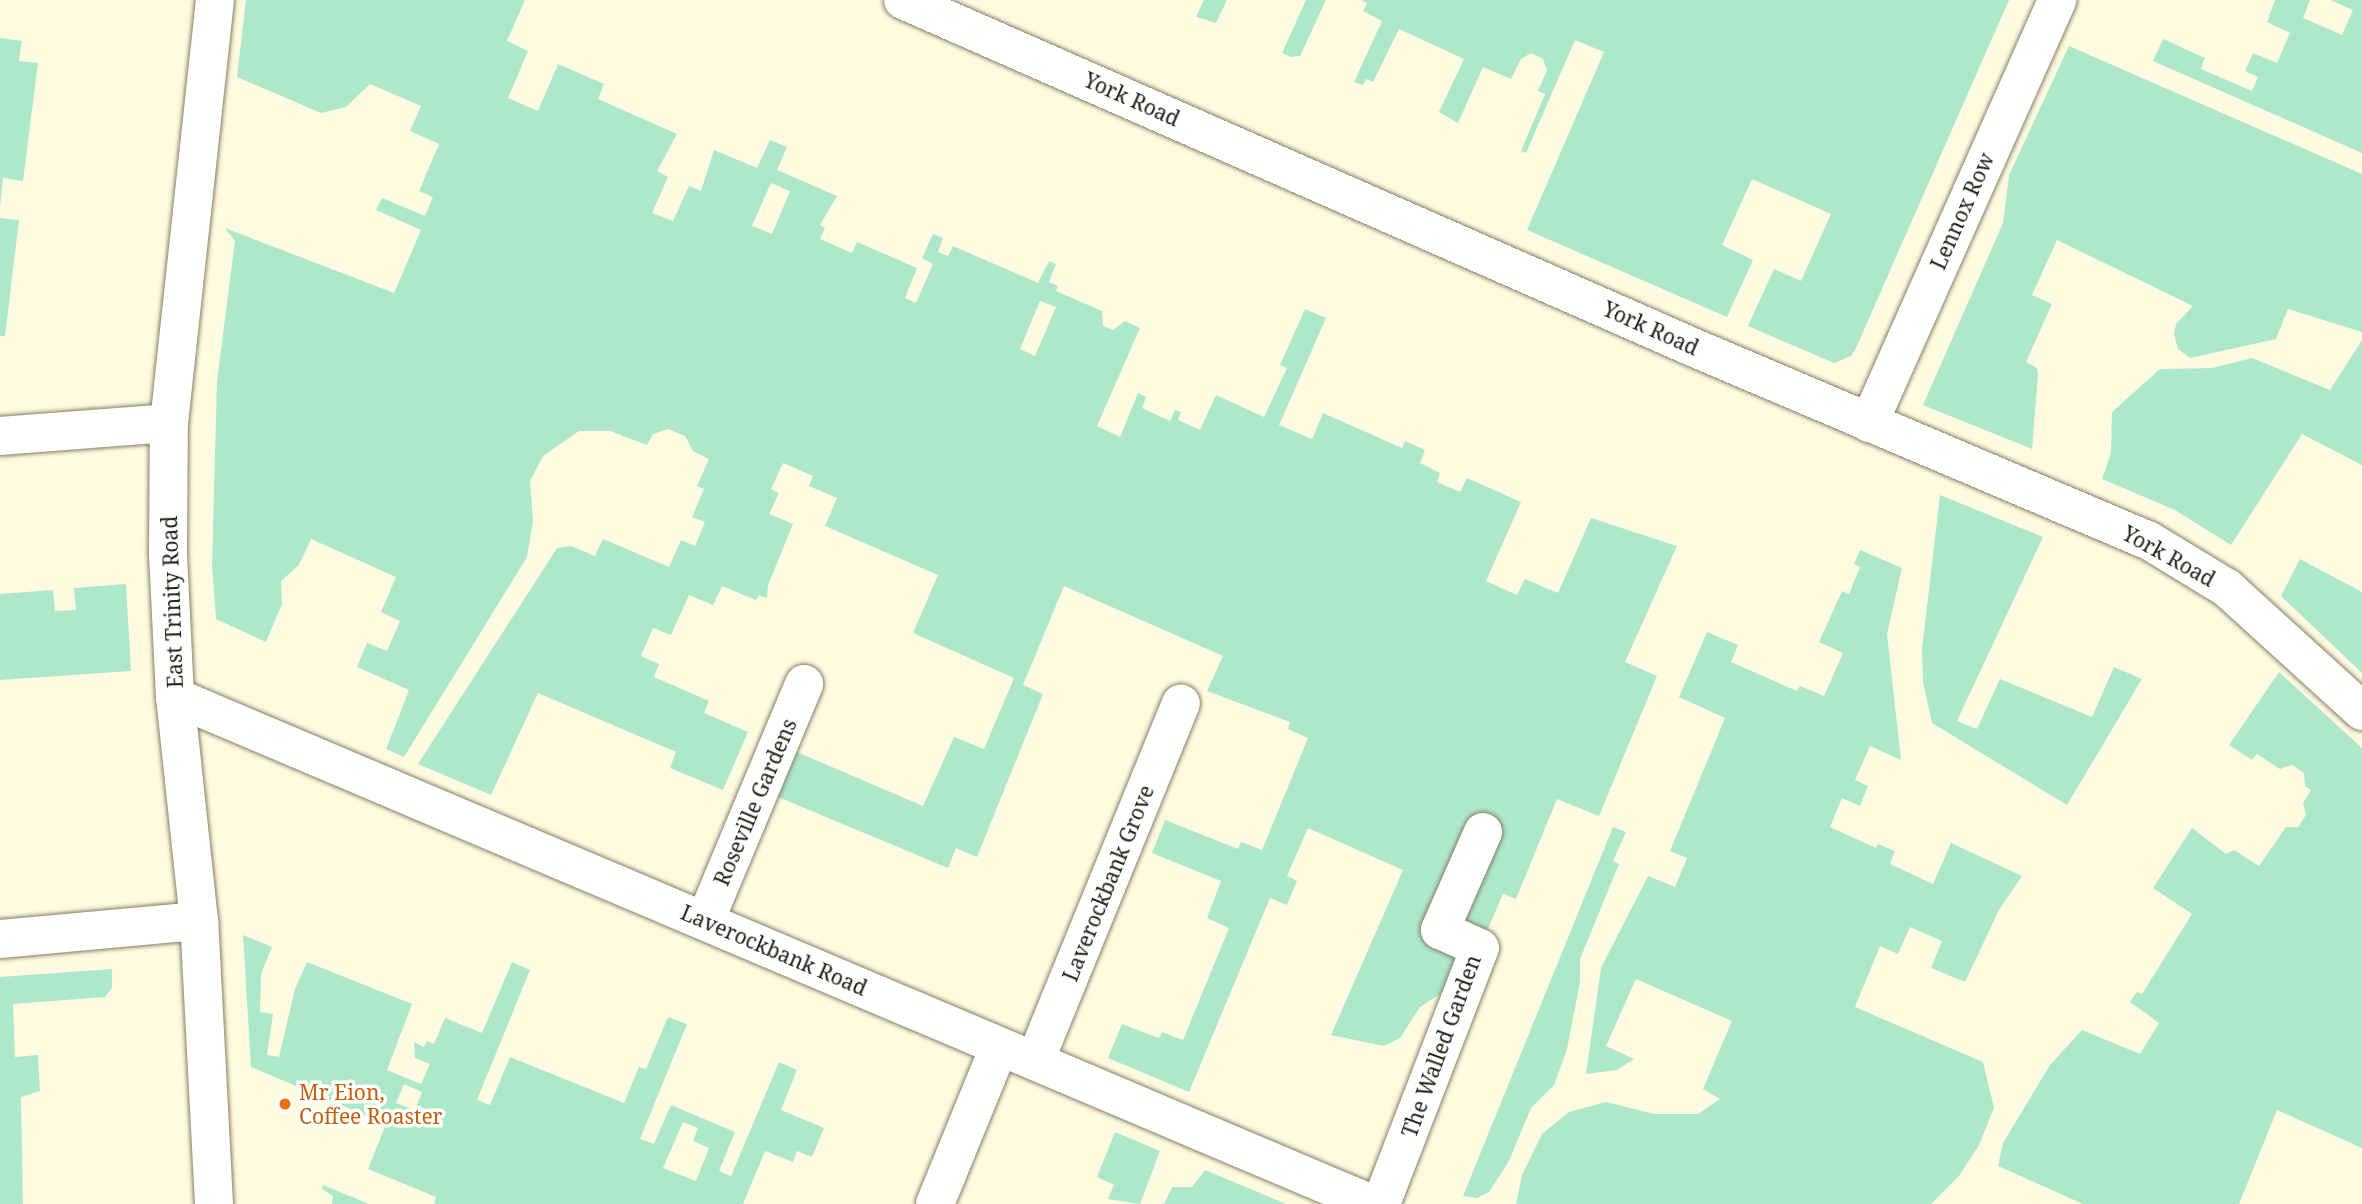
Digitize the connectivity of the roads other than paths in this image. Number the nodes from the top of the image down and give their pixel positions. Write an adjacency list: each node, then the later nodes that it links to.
1 (215, 0): 4 (street, East Trinity Road)
2 (904, 0): 5 (street, York Road)
3 (2053, 9): 5 (street, Lennox Row)
4 (170, 423): 6 (street); 8 (street, East Trinity Road)
5 (1868, 423): 10 (street, York Road)
6 (0, 436)
7 (804, 684): 13 (street, Roseville Gardens)
8 (175, 696): 12 (street, East Trinity Road); 13 (street, Laverockbank Road)
9 (1181, 704): 16 (street, Laverockbank Grove)
10 (2362, 711)
11 (1483, 832): 20 (street, The Walled Garden)
12 (199, 921): 14 (street); 17 (street, East Trinity Road)
13 (705, 921): 15 (street, Laverockbank Road)
14 (0, 939)
15 (999, 1047): 16 (street, Laverockbank Road); 18 (street)
16 (1035, 1062): 19 (street, Laverockbank Road)
17 (214, 1204)
18 (935, 1204)
19 (1372, 1204)
20 (1381, 1204)

